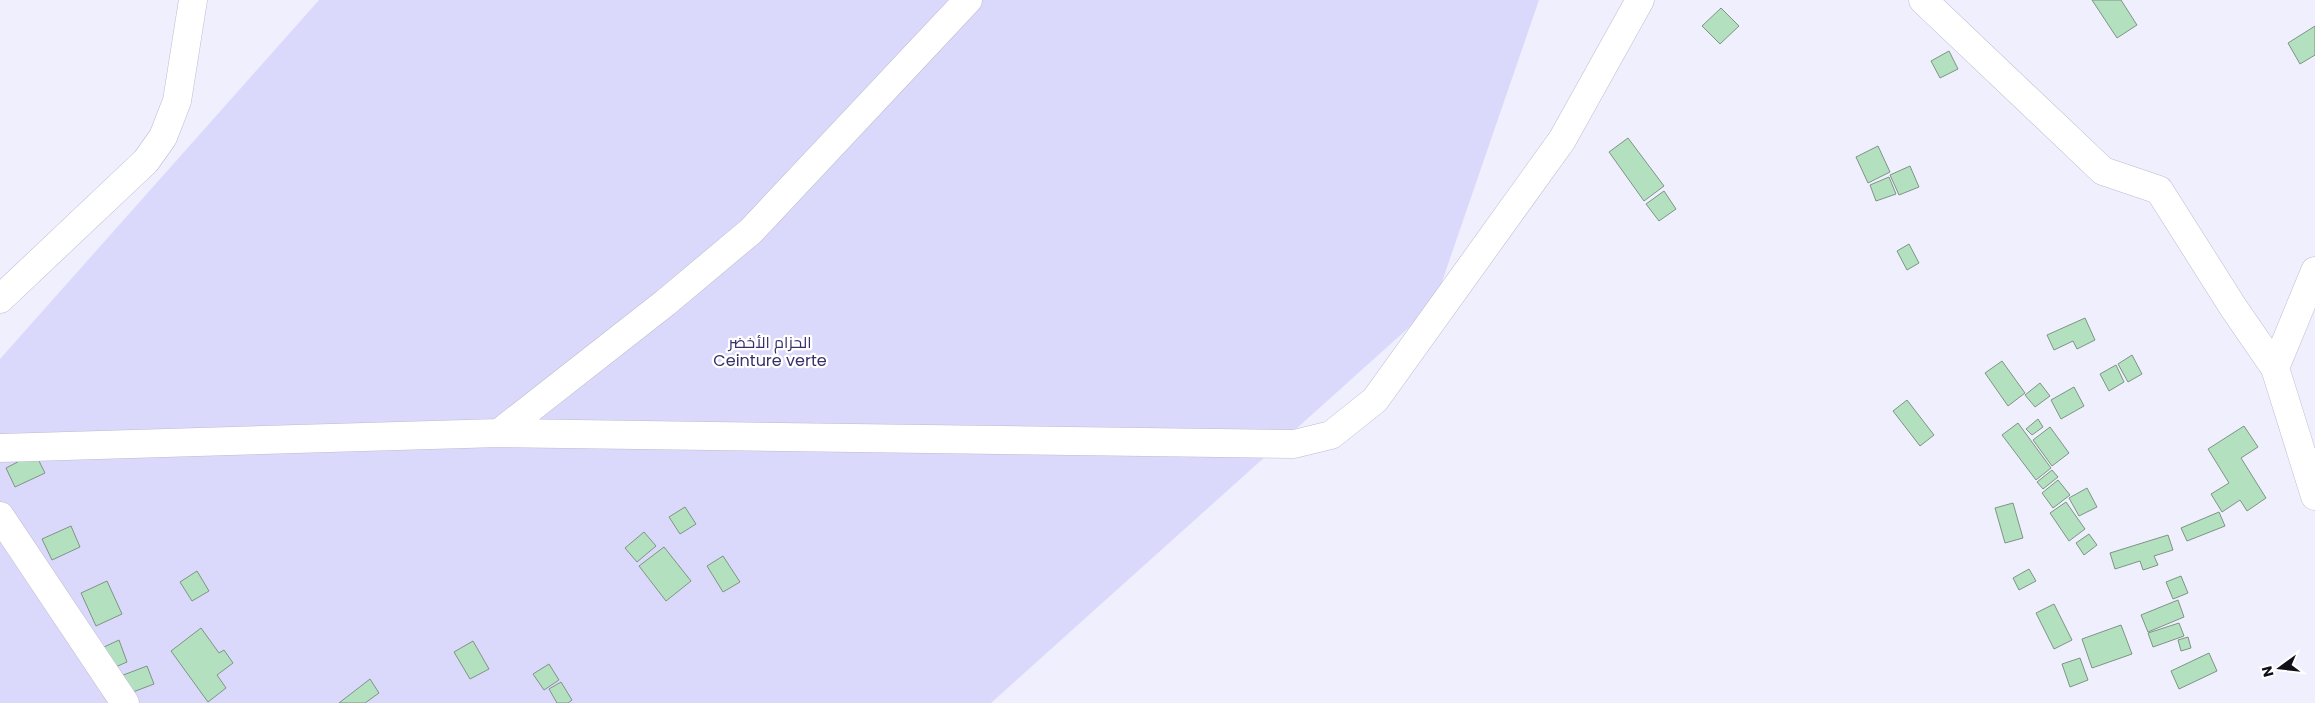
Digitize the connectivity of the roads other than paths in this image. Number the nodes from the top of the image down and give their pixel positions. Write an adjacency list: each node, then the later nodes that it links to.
1 (193, 0): 6 (street)
2 (968, 0): 8 (street)
3 (1640, 0): 8 (street)
4 (1923, 0): 7 (street)
5 (2315, 271): 7 (street)
6 (0, 299)
7 (2275, 368): 10 (street)
8 (499, 433): 9 (street)
9 (0, 448)
10 (2315, 496)
11 (0, 516): 12 (street)
12 (125, 703)

